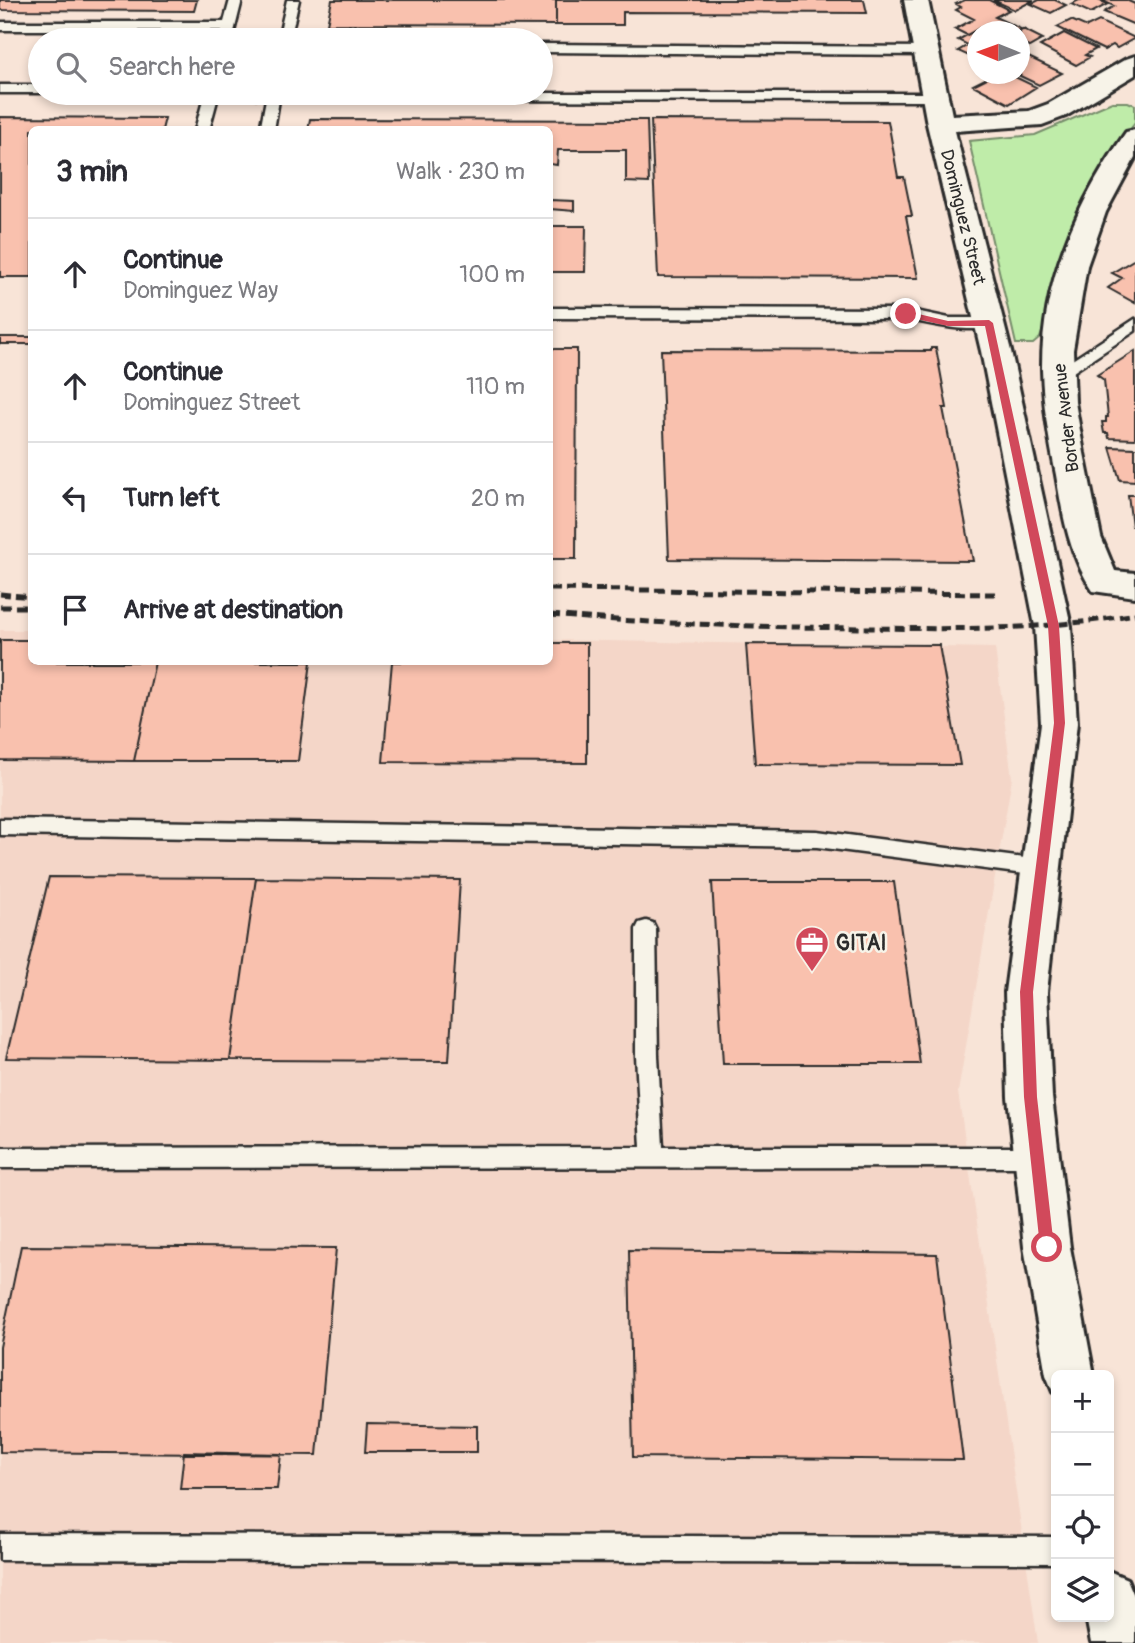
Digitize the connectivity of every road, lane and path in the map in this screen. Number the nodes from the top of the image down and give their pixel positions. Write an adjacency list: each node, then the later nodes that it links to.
1 (236, 0): 5 (lane)
2 (293, 0): 6 (lane)
3 (916, 0): 8 (street, Dominguez Street)
4 (0, 26): 5 (lane)
5 (229, 26)
6 (287, 28)
7 (553, 48): 8 (lane)
8 (926, 51): 17 (street, Dominguez Street)
9 (1135, 64): 10 (street)
10 (1105, 81): 13 (street); 17 (street)
11 (0, 89): 12 (lane)
12 (28, 89)
13 (1135, 95)
14 (553, 101): 17 (lane)
15 (209, 105): 18 (lane)
16 (271, 105): 19 (lane)
17 (937, 110): 23 (street, Dominguez Street)
18 (203, 126)
19 (268, 126)
20 (1135, 138): 23 (street, Border Avenue)
21 (553, 313): 23 (lane)
22 (1135, 324): 23 (lane)
23 (1026, 351): 24 (street, Border Avenue); 26 (street, Dominguez Street)
24 (1120, 583)
25 (0, 827): 26 (lane)
26 (1040, 868): 29 (street, Dominguez Street)
27 (646, 929): 28 (lane)
28 (652, 1157): 29 (lane); 30 (lane)
29 (1038, 1157): 31 (street, Dominguez Street)
30 (0, 1158)
31 (1069, 1370)
32 (0, 1547): 33 (lane)
33 (1051, 1550)
34 (1113, 1622): 35 (street)
35 (1117, 1643)

